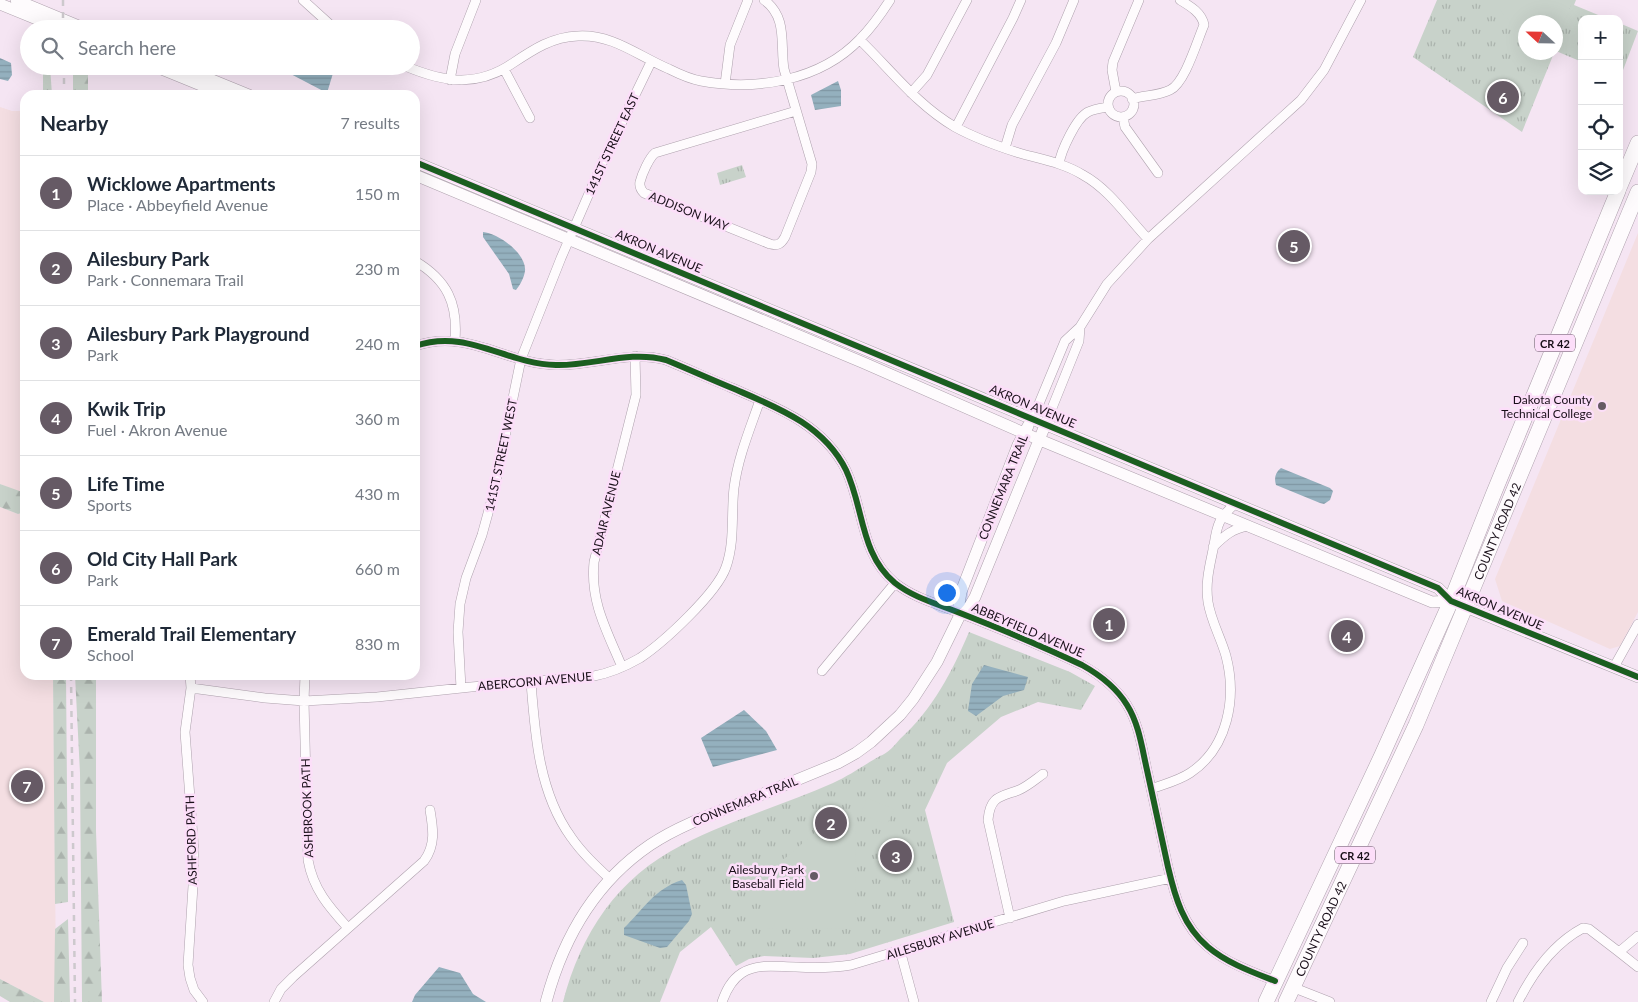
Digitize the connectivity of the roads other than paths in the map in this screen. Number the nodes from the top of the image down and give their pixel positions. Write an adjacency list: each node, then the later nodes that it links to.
1 (16, 0): 15 (street)
2 (304, 0): 16 (street)
3 (476, 0): 23 (street)
4 (748, 0): 25 (street)
5 (764, 0): 24 (street, ADDISON WAY)
6 (890, 0): 17 (street)
7 (967, 0): 29 (street)
8 (1021, 0): 35 (street)
9 (1074, 0): 37 (street)
10 (1139, 0): 28 (street)
11 (1180, 0): 30 (street)
12 (1356, 2): 48 (street)
13 (0, 4): 14 (street)
14 (39, 20)
15 (64, 20)
16 (325, 20)
17 (860, 40): 24 (street); 29 (street)
18 (651, 62): 19 (street); 25 (street); 47 (street, 141ST STREET EAST)
19 (504, 69): 23 (street); 34 (street)
20 (420, 72): 23 (street)
21 (176, 75): 26 (street)
22 (200, 75): 27 (street)
23 (450, 80)
24 (787, 80): 25 (street); 32 (street, ADDISON WAY)
25 (725, 84)
26 (213, 90)
27 (237, 90)
28 (1116, 92): 30 (street); 31 (street)
29 (911, 93): 35 (street)
30 (1132, 99): 33 (street)
31 (1108, 107): 33 (street); 39 (street)
32 (796, 111): 32 (street, ADDISON WAY)
33 (1123, 117): 41 (street)
34 (530, 118)
35 (956, 127): 37 (street)
36 (1638, 143): 43 (highway)
37 (1005, 148): 39 (street)
38 (420, 164): 47 (street, AKRON AVENUE)
39 (1059, 164): 48 (street)
40 (1638, 168): 45 (highway)
41 (1158, 173)
42 (420, 177): 49 (street, AKRON AVENUE)
43 (1623, 178)
44 (1623, 189): 54 (highway)
45 (1638, 191): 54 (highway, COUNTY ROAD 42 / CR 42)
46 (1616, 195): 67 (highway, COUNTY ROAD 42 / CR 42)
47 (574, 228): 49 (street, 141ST STREET WEST); 58 (street, AKRON AVENUE)
48 (1148, 239): 51 (street)
49 (569, 240): 56 (street, 141ST STREET WEST); 60 (street, AKRON AVENUE)
50 (420, 264): 52 (street)
51 (1080, 327): 58 (street); 59 (street)
52 (455, 340): 53 (street, ABBEYFIELD AVENUE); 56 (street, ABBEYFIELD AVENUE)
53 (420, 345)
54 (1575, 345): 68 (highway, COUNTY ROAD 42 / CR 42)
55 (635, 356): 56 (street, ABBEYFIELD AVENUE); 57 (street, ABBEYFIELD AVENUE); 71 (street, ADAIR AVENUE)
56 (521, 359): 79 (street, 141ST STREET WEST)
57 (760, 400): 66 (street, ABBEYFIELD AVENUE); 71 (street, ABERCORN AVENUE)
58 (1033, 418): 59 (street, AKRON AVENUE); 60 (street, CONNEMARA TRAIL)
59 (1046, 423): 61 (street, CONNEMARA TRAIL); 62 (street, AKRON AVENUE)
60 (1024, 432): 61 (street, AKRON AVENUE); 69 (street, CONNEMARA TRAIL)
61 (1040, 440): 63 (street, AKRON AVENUE); 69 (street, CONNEMARA TRAIL)
62 (1236, 503): 63 (street); 67 (street, AKRON AVENUE)
63 (1222, 515): 64 (street, AKRON AVENUE); 65 (street)
64 (1250, 526): 65 (street); 67 (street, AKRON AVENUE)
65 (1213, 547): 82 (street)
66 (895, 583): 69 (street, ABBEYFIELD AVENUE); 73 (street)
67 (1451, 601): 68 (street, AKRON AVENUE); 93 (highway, COUNTY ROAD 42 / CR 42)
68 (1466, 607): 72 (street, AKRON AVENUE); 94 (highway, COUNTY ROAD 42 / CR 42)
69 (961, 613): 82 (street, ABBEYFIELD AVENUE); 85 (street, CONNEMARA TRAIL)
70 (1638, 624): 72 (street)
71 (622, 667): 77 (street, ABERCORN AVENUE)
72 (1614, 667): 74 (street, AKRON AVENUE)
73 (822, 671)
74 (1638, 677)
75 (190, 680): 78 (street, ASHFORD PATH)
76 (305, 680): 80 (street, ASHBROOK PATH)
77 (531, 682): 79 (street, ABERCORN AVENUE); 85 (street)
78 (190, 688): 80 (street, ABERCORN AVENUE); 96 (street, ASHFORD PATH)
79 (461, 688): 80 (street, ABERCORN AVENUE)
80 (304, 701): 87 (street, ASHBROOK PATH)
81 (1043, 774): 86 (street)
82 (1151, 788): 84 (street, ABBEYFIELD AVENUE)
83 (430, 810): 87 (street)
84 (1171, 878): 86 (street, AILESBURY AVENUE); 93 (street, ABBEYFIELD AVENUE)
85 (610, 879): 98 (street, CONNEMARA TRAIL)
86 (1010, 918): 90 (street, AILESBURY AVENUE)
87 (348, 928): 97 (street)
88 (1638, 936): 91 (street)
89 (1523, 943): 95 (street)
90 (900, 950): 99 (street, AILESBURY AVENUE); 100 (street)
91 (1619, 952): 92 (street); 105 (street)
92 (1638, 967)
93 (1275, 981): 101 (highway, COUNTY ROAD 42); 102 (highway)
94 (1292, 987): 103 (highway, COUNTY ROAD 42 / CR 42); 104 (street)
95 (1495, 1001)
96 (203, 1002)
97 (274, 1002)
98 (546, 1002)
99 (722, 1002)
100 (914, 1002)
101 (1266, 1002)
102 (1275, 1002)
103 (1286, 1002)
104 (1330, 1002)
105 (1518, 1002)

